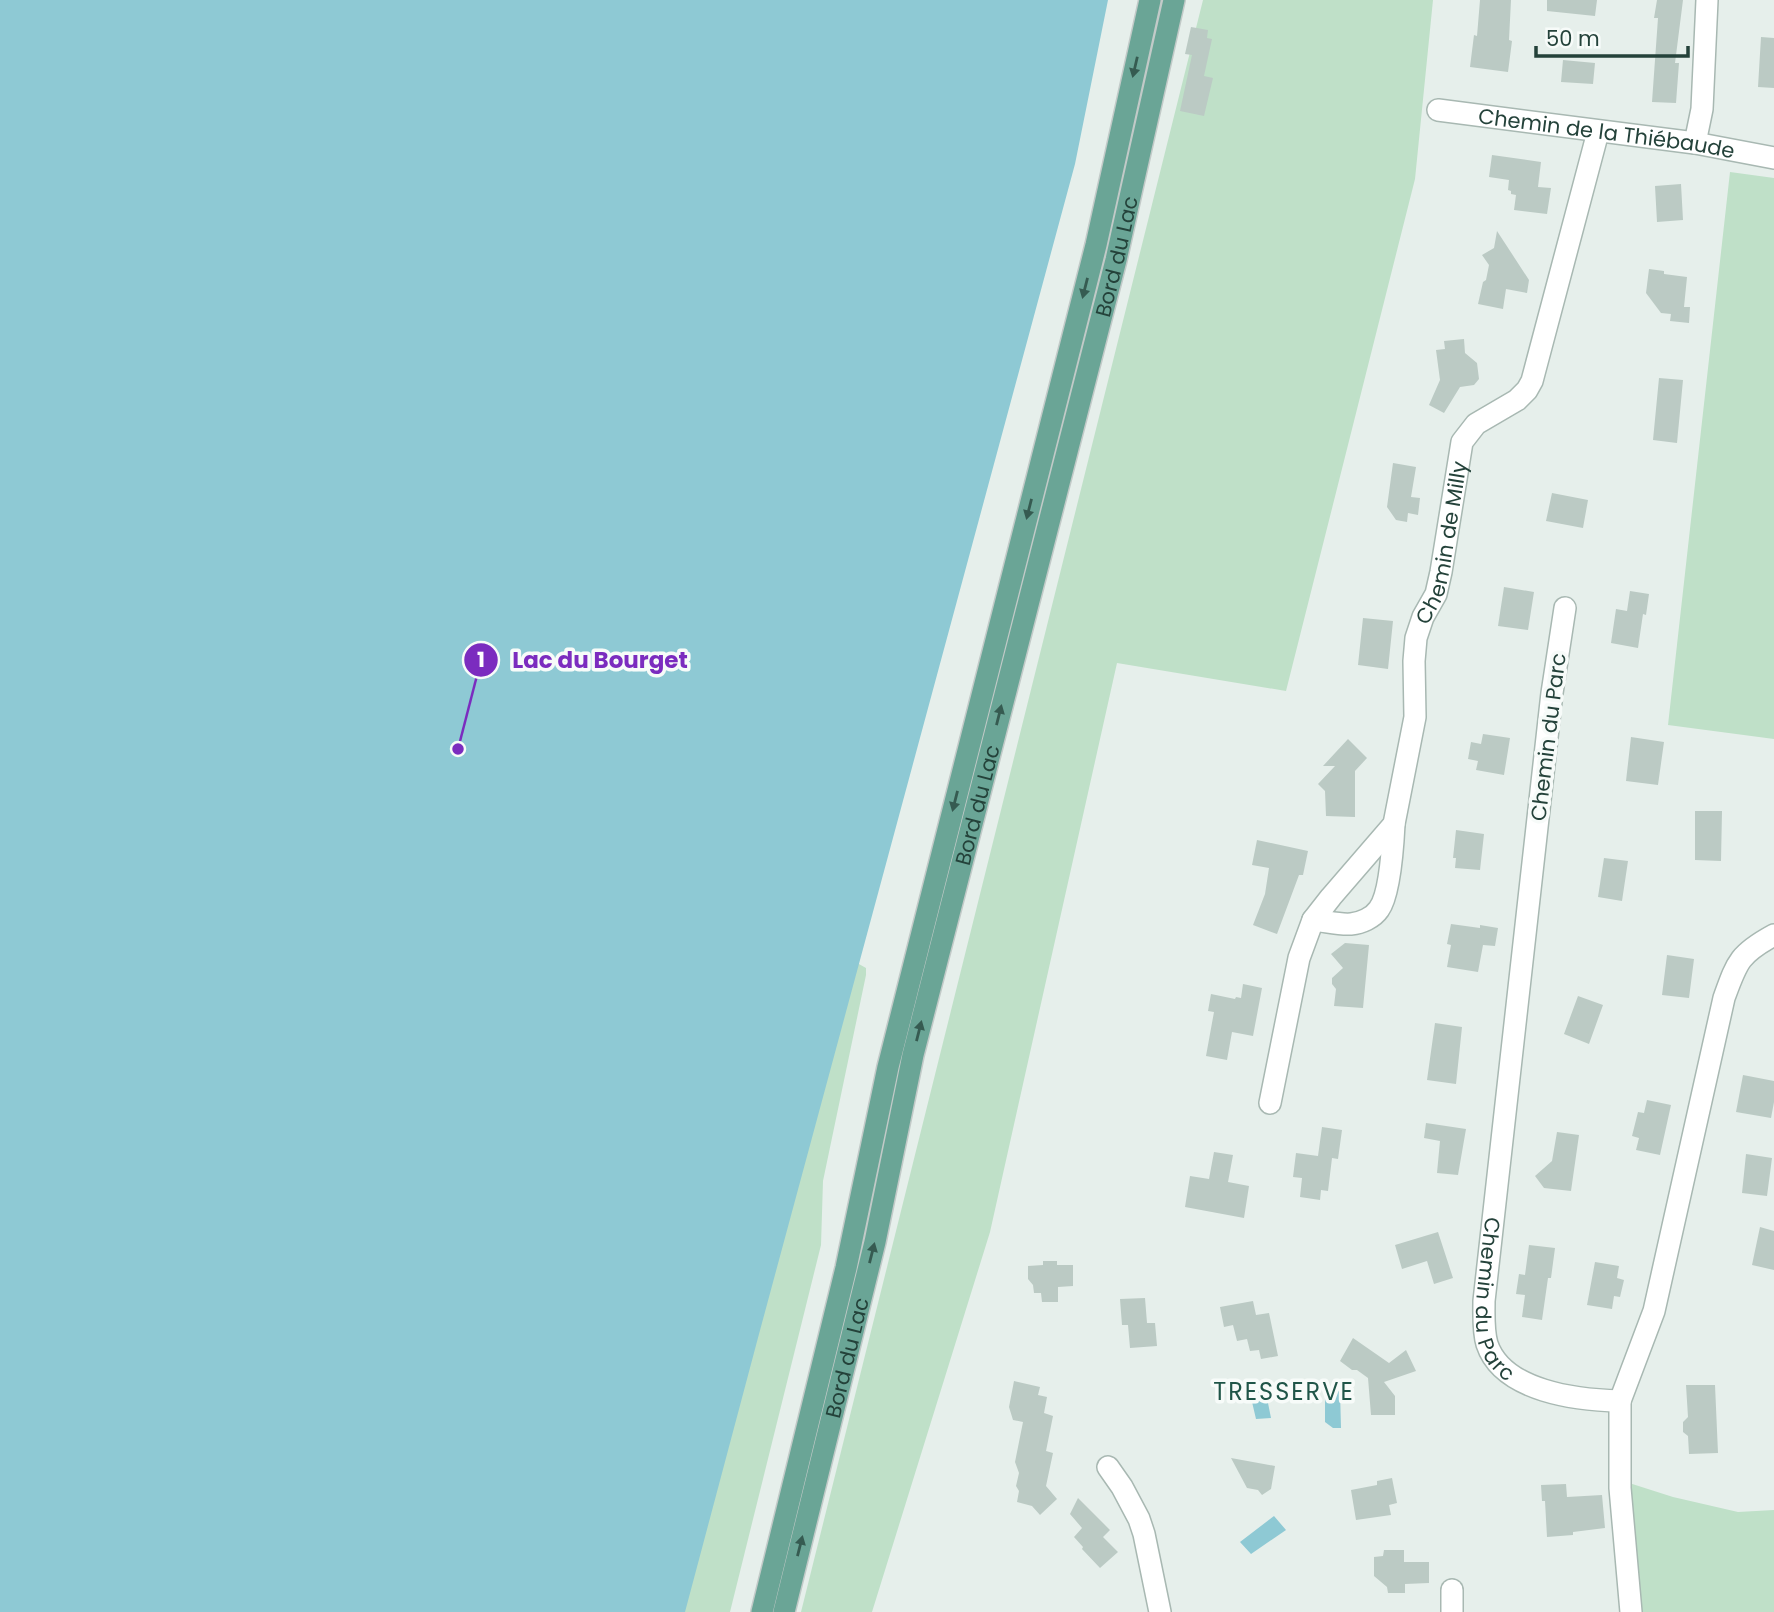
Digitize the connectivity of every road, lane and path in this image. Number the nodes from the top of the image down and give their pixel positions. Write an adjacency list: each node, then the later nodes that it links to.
1 (1150, 0): 16 (main road, Bord du Lac, one-way to 16)
2 (1174, 0): 17 (main road, Bord du Lac, one-way to 2)
3 (1707, 0): 6 (street)
4 (1438, 110): 5 (street, Chemin de la Thiébaude)
5 (1598, 132): 6 (street, Chemin de la Thiébaude); 9 (street, Chemin de Milly)
6 (1695, 144): 7 (street, Chemin de la Thiébaude)
7 (1774, 158)
8 (1565, 608): 13 (street, Chemin du Parc)
9 (1394, 824): 10 (street, Chemin de Milly); 10 (street, Chemin de Milly)
10 (1313, 920): 12 (street, Chemin de Milly)
11 (1774, 935): 13 (street)
12 (1270, 1103)
13 (1620, 1401): 20 (street)
14 (1108, 1467): 18 (street)
15 (1452, 1590): 19 (street)
16 (762, 1612)
17 (784, 1612)
18 (1160, 1612)
19 (1452, 1612)
20 (1631, 1612)

